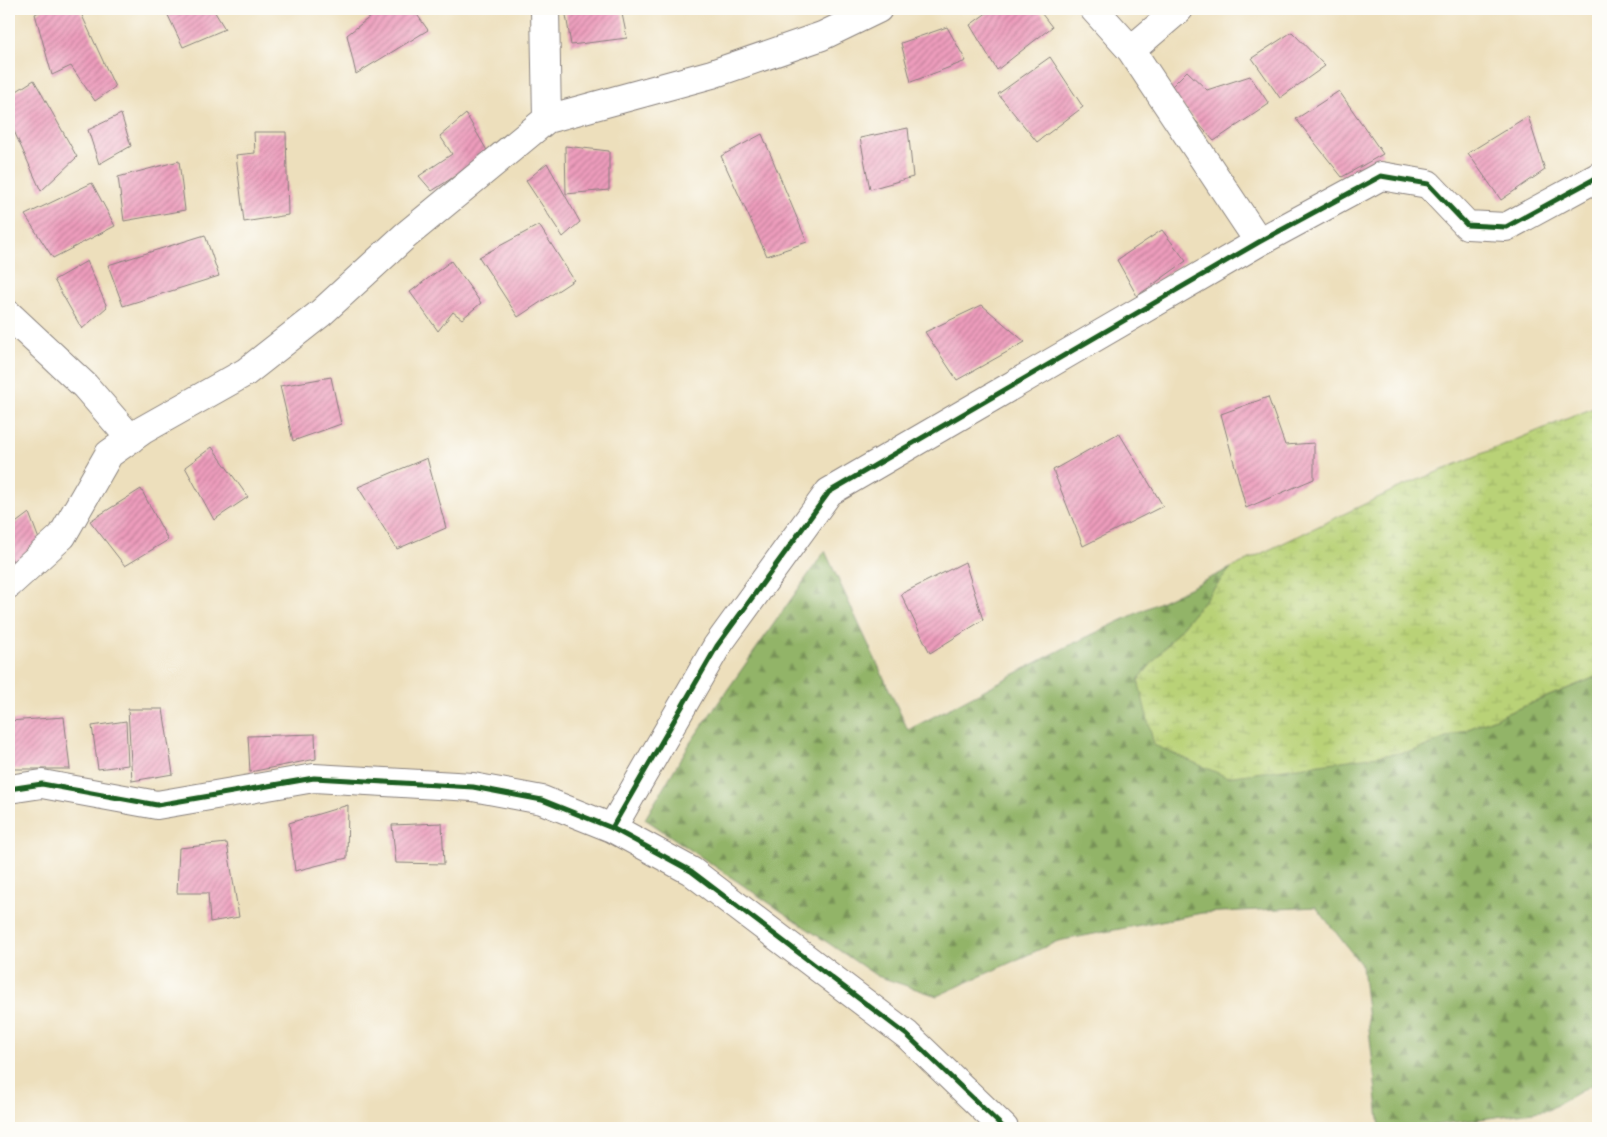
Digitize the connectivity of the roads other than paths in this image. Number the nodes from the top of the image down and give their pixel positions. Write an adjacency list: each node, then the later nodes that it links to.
1 (545, 9): 6 (street)
2 (878, 9): 6 (street)
3 (1094, 9): 5 (street)
4 (1179, 9): 5 (street)
5 (1131, 50): 8 (street)
6 (547, 119): 10 (street)
7 (1598, 177): 8 (street)
8 (1259, 242): 13 (street)
9 (9, 315): 10 (street)
10 (131, 439): 11 (street)
11 (9, 584)
12 (9, 789): 13 (street)
13 (612, 828): 14 (street)
14 (1004, 1128)

